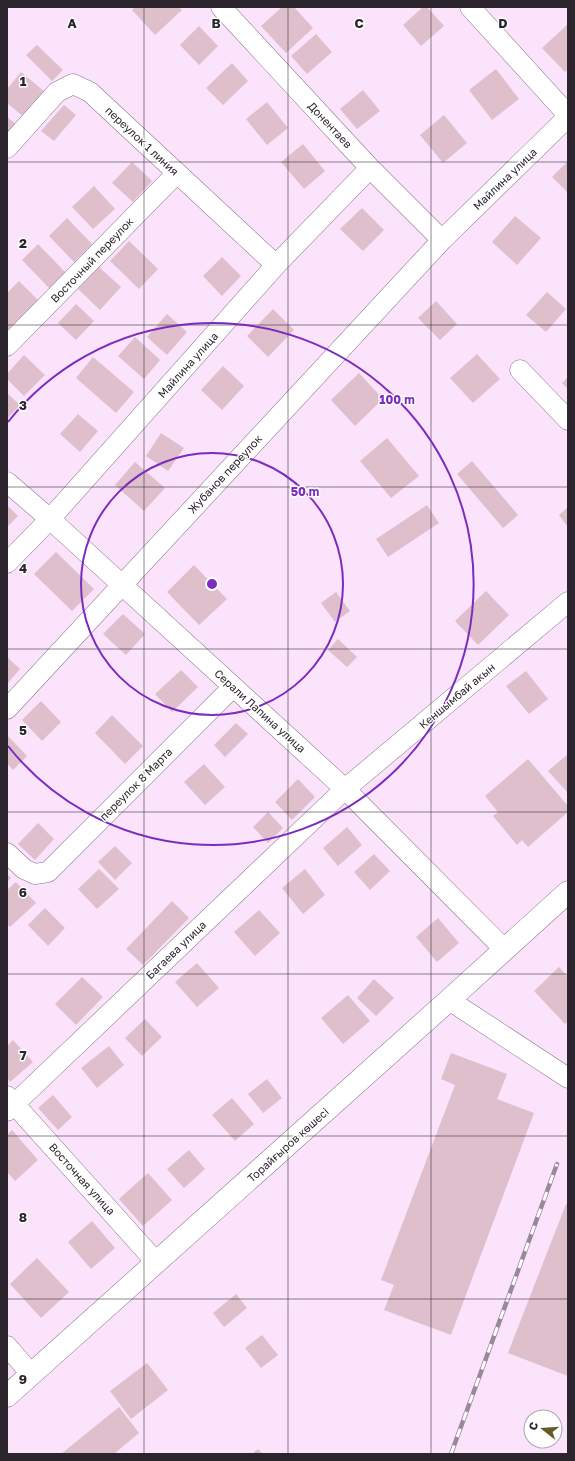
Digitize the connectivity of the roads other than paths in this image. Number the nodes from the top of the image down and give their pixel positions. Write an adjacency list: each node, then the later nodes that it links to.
1 (221, 7): 5 (street, Донентаев)
2 (470, 7): 3 (street)
3 (568, 116): 7 (street, Майлина улица)
4 (7, 148): 6 (street, переулок 1 линия)
5 (370, 168): 7 (street, Донентаев); 8 (street, Майлина улица)
6 (177, 173): 8 (street, переулок 1 линия); 9 (street, Восточный переулок)
7 (442, 240): 15 (street, Жубанов переулок)
8 (276, 265): 13 (street, Майлина улица)
9 (7, 346)
10 (520, 370): 11 (street)
11 (568, 420)
12 (7, 482): 13 (street, Серали Лапина улица)
13 (50, 519): 14 (street, Майлина улица); 15 (street, Серали Лапина улица)
14 (7, 563)
15 (122, 585): 17 (street, Серали Лапина улица); 18 (street, Жубанов переулок)
16 (568, 602): 19 (street, Кеншымбай акын)
17 (233, 687): 19 (street, Серали Лапина улица); 20 (street, переулок 8 Марта)
18 (7, 709)
19 (346, 789): 22 (street, Серали Лапина улица); 25 (street, Багаева улица)
20 (7, 853)
21 (568, 892): 22 (street, Торайғыров көшесі)
22 (504, 950): 23 (street, Торайғыров көшесі)
23 (449, 1000): 24 (street); 26 (street, Торайғыров көшесі)
24 (568, 1078)
25 (10, 1104): 26 (street, Восточная улица)
26 (156, 1262): 28 (street, Торайғыров көшесі)
27 (7, 1346): 28 (street)
28 (31, 1374): 29 (street, Торайғыров көшесі)
29 (7, 1396)

